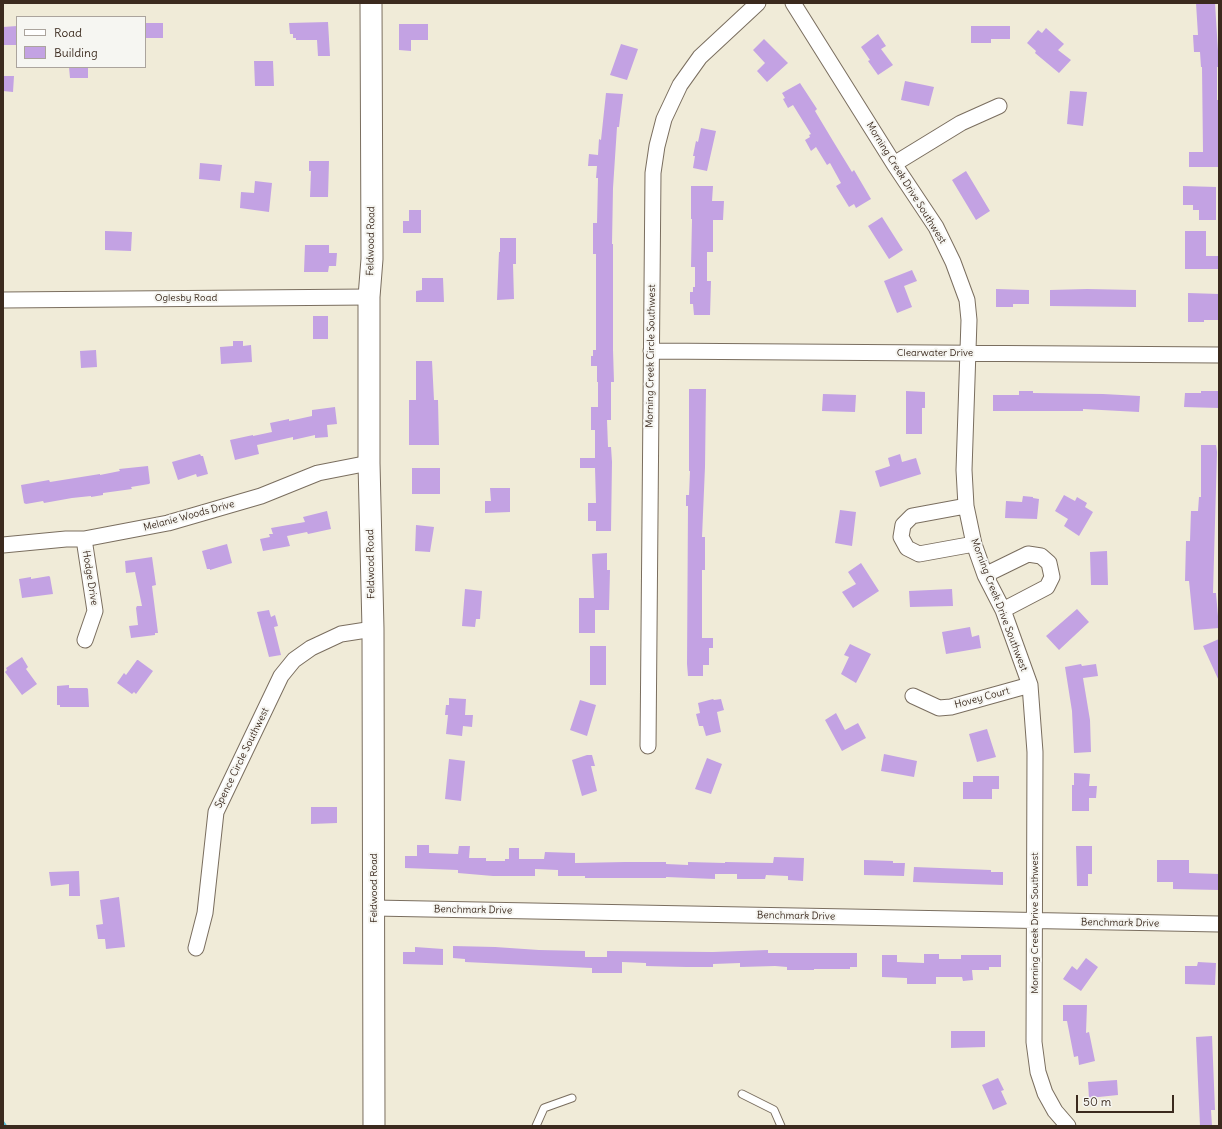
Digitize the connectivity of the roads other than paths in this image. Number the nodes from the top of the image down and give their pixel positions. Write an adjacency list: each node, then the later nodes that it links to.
1 (371, 3): 6 (street, Feldwood Road)
2 (758, 3): 8 (street, Morning Creek Circle Southwest)
3 (793, 3): 5 (street, Morning Creek Drive Southwest)
4 (999, 106): 5 (street)
5 (894, 164): 9 (street, Morning Creek Drive Southwest)
6 (369, 297): 7 (street, Oglesby Road); 11 (street, Feldwood Road)
7 (3, 300)
8 (651, 351): 9 (street, Clearwater Drive); 22 (street, Morning Creek Circle Southwest)
9 (967, 353): 10 (street, Clearwater Drive); 12 (street, Morning Creek Drive Southwest)
10 (1219, 355)
11 (369, 463): 13 (street, Melanie Woods Drive); 18 (street, Feldwood Road)
12 (966, 506): 14 (street, Morning Creek Drive Southwest); 14 (street)
13 (84, 539): 15 (street, Melanie Woods Drive); 19 (street, Hodge Drive)
14 (974, 544): 16 (street, Morning Creek Drive Southwest)
15 (3, 545)
16 (985, 575): 17 (street, Morning Creek Drive Southwest); 17 (street)
17 (1002, 610): 20 (street, Morning Creek Drive Southwest)
18 (372, 629): 23 (street, Feldwood Road); 26 (street, Spence Circle Southwest)
19 (86, 640)
20 (1030, 685): 21 (street, Hovey Court); 24 (street, Morning Creek Drive Southwest)
21 (913, 696)
22 (648, 746)
23 (374, 908): 24 (street, Benchmark Drive); 29 (street, Feldwood Road)
24 (1035, 921): 25 (street, Benchmark Drive); 32 (street, Morning Creek Drive Southwest)
25 (1219, 924)
26 (196, 948)
27 (742, 1094): 31 (lane)
28 (572, 1098): 30 (lane)
29 (374, 1126)
30 (536, 1126)
31 (781, 1126)
32 (1068, 1126)

